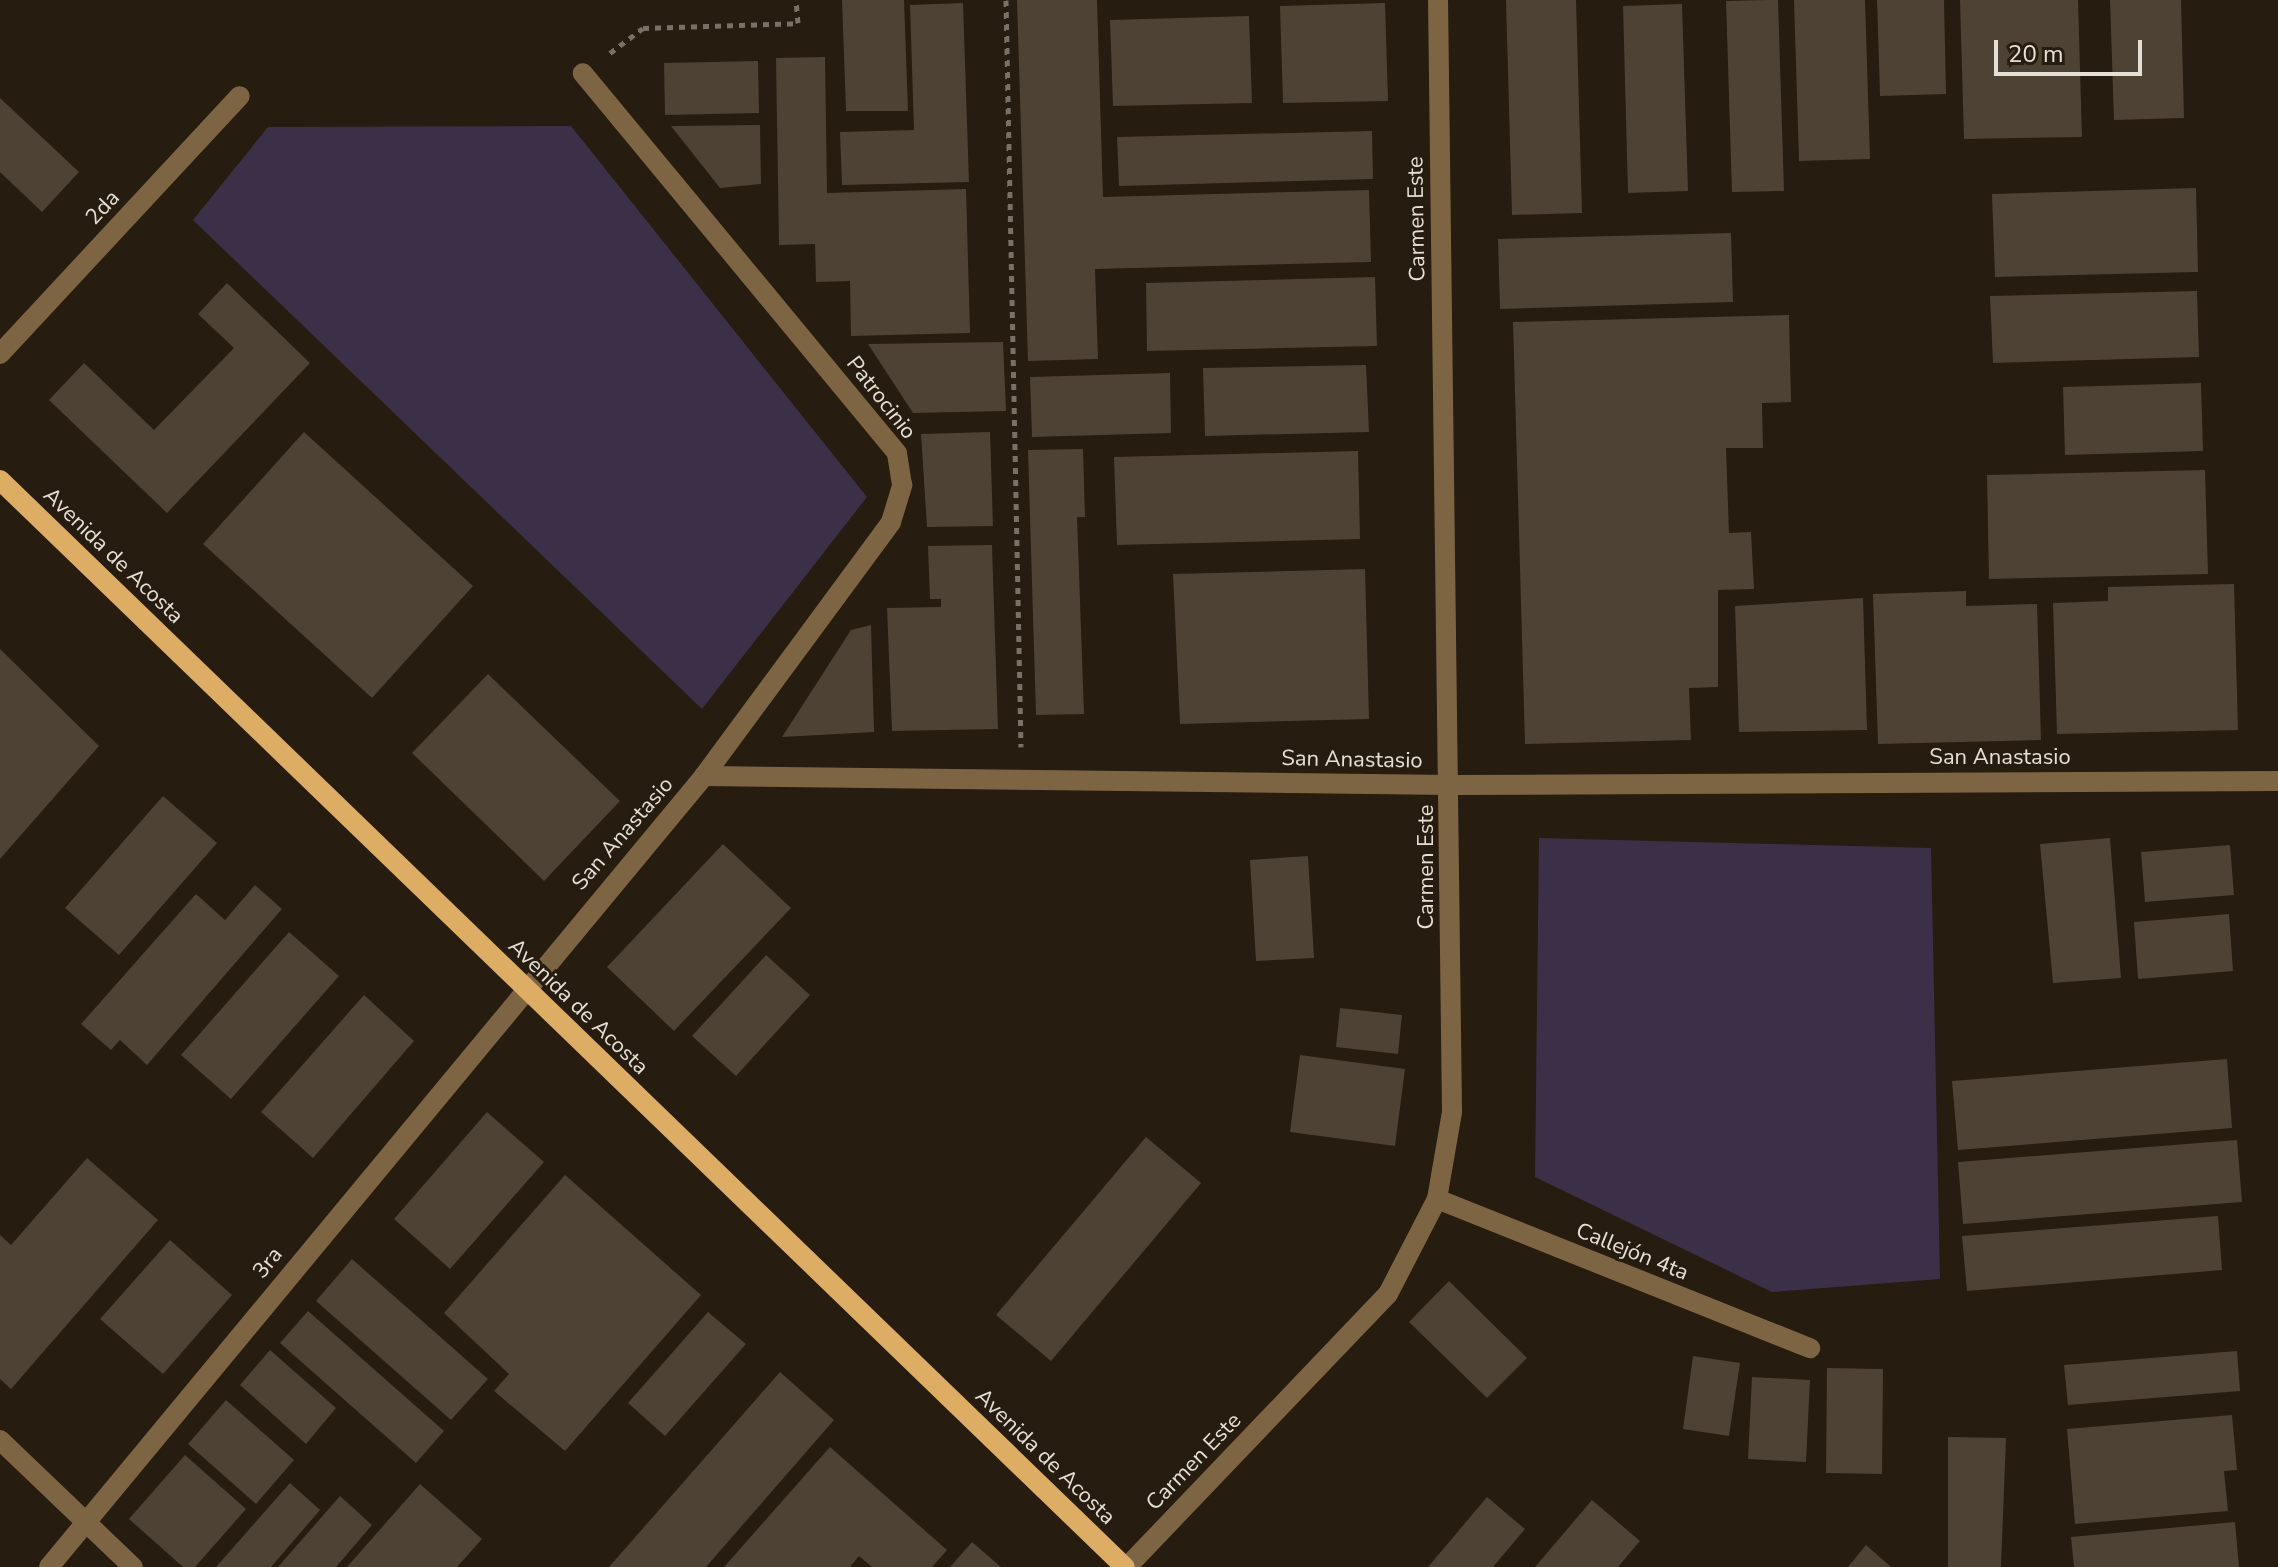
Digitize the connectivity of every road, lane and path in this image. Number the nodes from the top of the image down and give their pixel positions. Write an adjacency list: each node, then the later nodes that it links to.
1 (796, 0): 4 (path)
2 (1006, 0): 9 (path)
3 (1438, 0): 11 (street, Carmen Este)
4 (583, 73): 8 (street, Patrocinio)
5 (240, 96): 6 (street, 2da)
6 (0, 354)
7 (0, 480): 12 (main road, Avenida de Acosta)
8 (704, 776): 9 (street, San Anastasio); 12 (street, San Anastasio)
9 (1021, 780): 11 (street, San Anastasio)
10 (2278, 781): 11 (street, San Anastasio)
11 (1450, 785): 13 (street, Carmen Este)
12 (523, 988): 16 (street, 3ra); 19 (main road, Avenida de Acosta)
13 (1437, 1199): 14 (street, Callejón 4ta); 19 (street, Carmen Este)
14 (1810, 1348)
15 (0, 1440): 16 (street)
16 (87, 1523): 17 (street, 3ra); 18 (street)
17 (49, 1567)
18 (133, 1567)
19 (1126, 1567)

